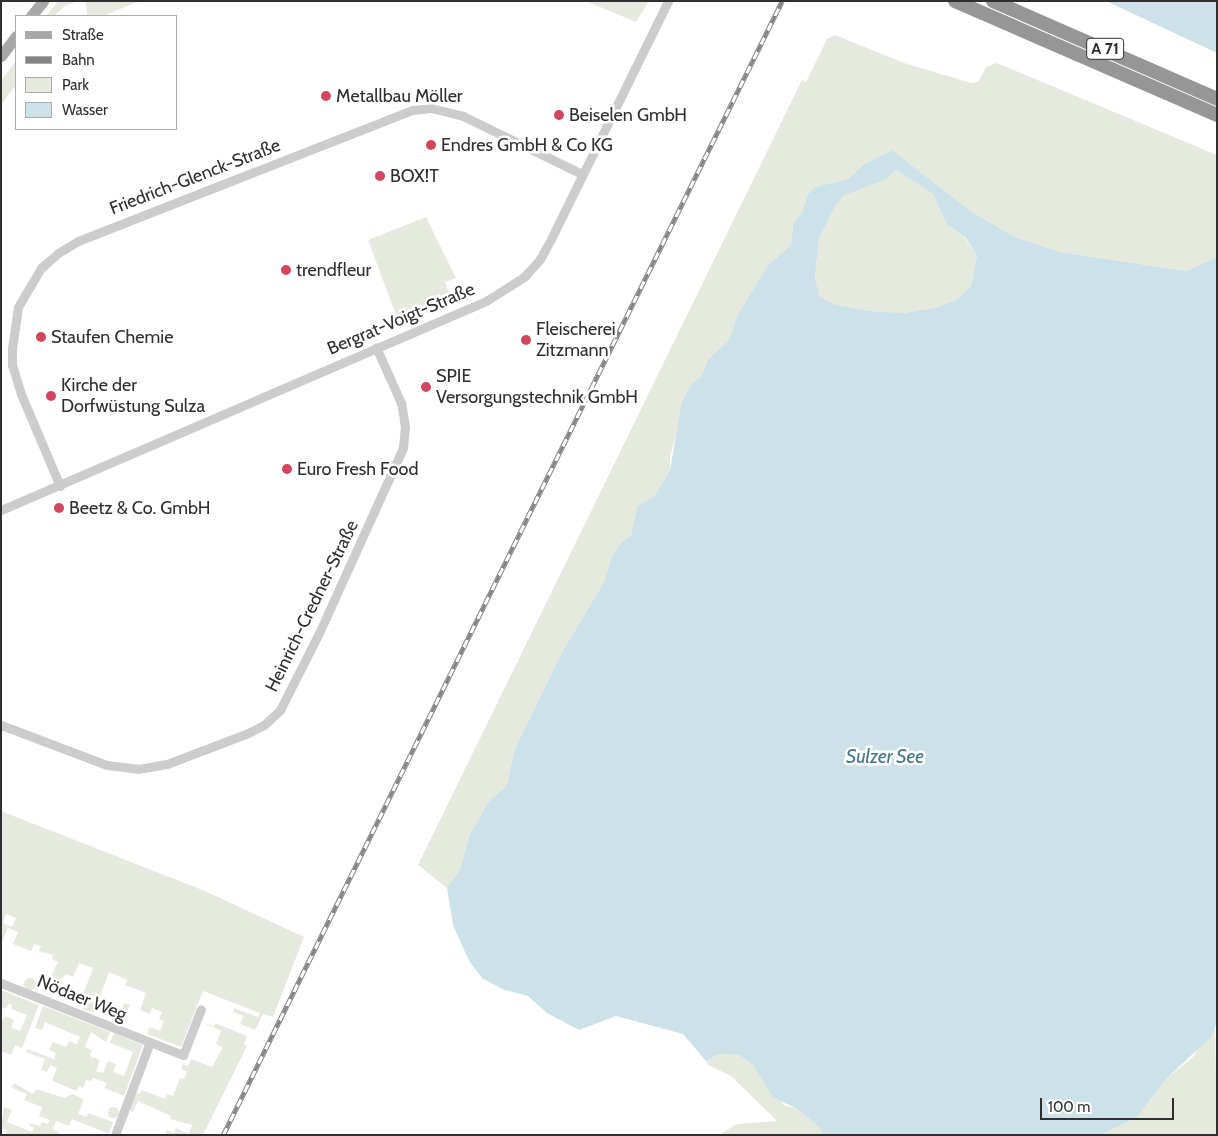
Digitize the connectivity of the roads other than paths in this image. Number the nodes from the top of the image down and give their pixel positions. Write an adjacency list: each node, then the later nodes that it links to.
1 (43, 1): 5 (main road)
2 (668, 1): 10 (street, Bergrat-Voigt-Straße)
3 (955, 1): 9 (highway, A 71)
4 (994, 1): 8 (highway, A 71)
5 (33, 15)
6 (15, 37): 7 (main road)
7 (1, 56)
8 (1217, 99)
9 (1217, 115)
10 (582, 174): 11 (street, Bergrat-Voigt-Straße); 12 (street, Friedrich-Glenck-Straße)
11 (376, 347): 12 (street, Bergrat-Voigt-Straße); 14 (street, Heinrich-Credner-Straße)
12 (60, 486): 13 (street, Bergrat-Voigt-Straße)
13 (1, 510)
14 (1, 725)
15 (1, 983): 17 (street, Nödaer Weg)
16 (201, 1009): 17 (street, Nödaer Weg)
17 (150, 1042): 18 (street)
18 (114, 1135)

